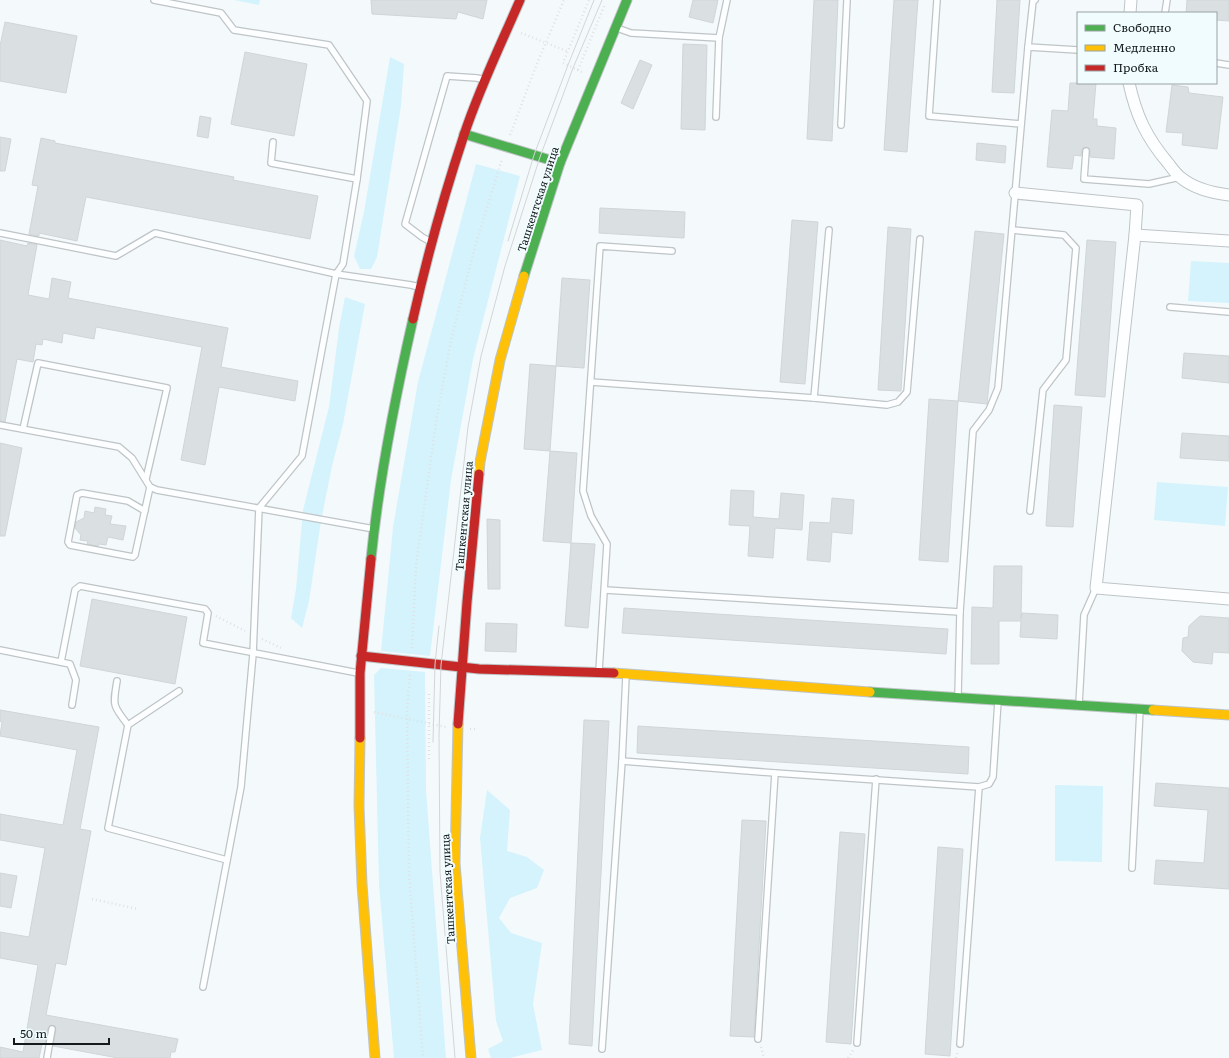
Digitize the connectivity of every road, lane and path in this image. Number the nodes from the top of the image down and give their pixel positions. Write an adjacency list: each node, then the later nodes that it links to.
1 (154, 0): 35 (lane)
2 (520, 0): 16 (main road)
3 (564, 0): 18 (path)
4 (589, 0): 21 (path)
5 (627, 0): 15 (main road, Ташкентская улица)
6 (727, 0): 17 (lane)
7 (847, 0): 28 (lane)
8 (937, 0): 27 (lane)
9 (1035, 0): 19 (lane)
10 (1132, 0): 13 (street)
11 (1167, 0): 14 (lane)
12 (605, 4): 21 (path)
13 (1130, 12)
14 (1165, 12)
15 (615, 27): 17 (lane); 33 (main road, Ташкентская улица)
16 (508, 28): 18 (path); 24 (main road)
17 (719, 38): 26 (lane)
18 (546, 43): 21 (path); 31 (path)
19 (1028, 47): 20 (lane); 27 (lane)
20 (1077, 50)
21 (569, 52)
22 (1217, 63): 23 (lane)
23 (1229, 65)
24 (485, 80): 29 (main road); 44 (lane)
25 (1129, 84): 34 (street)
26 (716, 117)
27 (1021, 124): 36 (lane)
28 (841, 125)
29 (464, 134): 31 (main road); 44 (main road)
30 (273, 142): 35 (lane)
31 (506, 147): 33 (main road); 71 (path)
32 (1086, 151): 34 (lane)
33 (560, 163): 72 (main road, Ташкентская улица)
34 (1180, 177): 37 (street)
35 (356, 179): 46 (lane)
36 (1015, 193): 39 (lane); 41 (street)
37 (1229, 195)
38 (829, 230): 51 (lane)
39 (1012, 230): 57 (lane); 63 (lane)
40 (0, 233): 46 (lane)
41 (1135, 235): 43 (street); 60 (street)
42 (920, 239): 51 (lane)
43 (1229, 241)
44 (432, 242): 47 (main road)
45 (672, 251): 50 (lane)
46 (336, 274): 47 (lane); 56 (lane)
47 (420, 288): 59 (main road)
48 (1170, 307): 49 (lane)
49 (1229, 312)
50 (591, 382): 51 (lane); 61 (lane)
51 (814, 398)
52 (0, 425): 53 (lane)
53 (23, 429): 54 (lane); 54 (lane)
54 (146, 479): 55 (lane)
55 (150, 487): 56 (lane); 58 (lane)
56 (259, 508): 59 (lane); 65 (lane)
57 (1030, 510)
58 (145, 511): 58 (lane)
59 (374, 529): 69 (main road)
60 (1096, 588): 62 (street); 82 (lane)
61 (605, 590): 63 (lane); 73 (lane)
62 (1229, 599)
63 (960, 612): 79 (lane)
64 (211, 614): 65 (path)
65 (254, 635): 67 (path); 68 (lane)
66 (0, 650): 70 (lane)
67 (287, 651)
68 (253, 654): 70 (lane); 74 (lane); 95 (lane)
69 (361, 656): 71 (main road); 74 (main road)
70 (61, 662): 81 (lane)
71 (411, 662): 72 (main road); 86 (path)
72 (462, 667): 73 (main road); 108 (main road, Ташкентская улица)
73 (599, 672): 75 (main road)
74 (360, 673): 106 (main road)
75 (626, 674): 79 (main road); 91 (lane)
76 (117, 681): 87 (lane)
77 (179, 690): 87 (lane)
78 (430, 691): 88 (path)
79 (958, 698): 80 (main road)
80 (998, 701): 82 (main road); 94 (lane)
81 (72, 706)
82 (1079, 706): 83 (main road)
83 (1140, 710): 85 (main road); 96 (lane)
84 (374, 712): 86 (path)
85 (1229, 716)
86 (407, 718): 88 (path); 107 (path)
87 (128, 724): 95 (lane)
88 (429, 724): 89 (path); 90 (path)
89 (449, 727)
90 (429, 759)
91 (622, 760): 92 (lane); 104 (lane)
92 (775, 773): 93 (lane); 101 (lane)
93 (876, 779): 94 (lane); 102 (lane)
94 (979, 786): 103 (lane)
95 (227, 860): 99 (lane)
96 (1132, 868)
97 (92, 899): 98 (path)
98 (138, 909)
99 (203, 987)
100 (52, 1029): 105 (lane)
101 (758, 1038)
102 (857, 1043)
103 (960, 1044)
104 (602, 1048)
105 (47, 1058)
106 (374, 1058)
107 (423, 1058)
108 (470, 1058)

